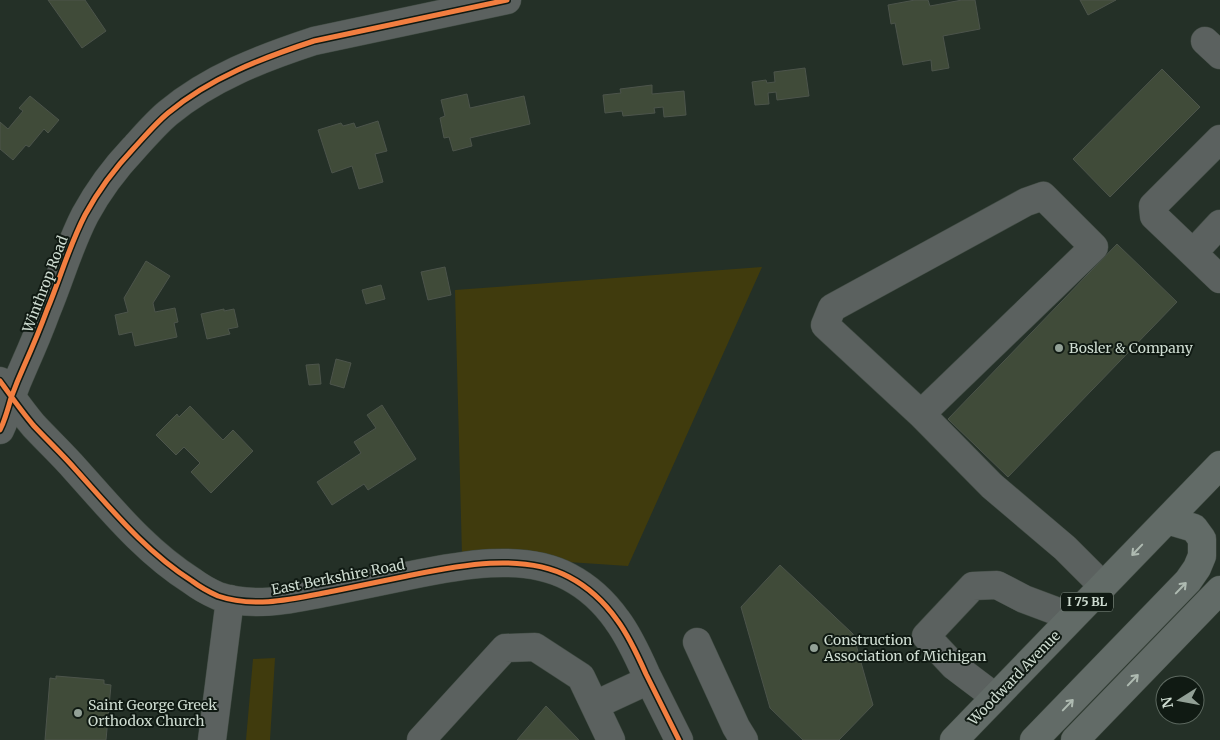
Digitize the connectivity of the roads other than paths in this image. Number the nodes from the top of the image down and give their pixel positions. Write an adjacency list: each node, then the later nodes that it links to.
1 (506, 0): 6 (street, Winthrop Road)
2 (1220, 138): 4 (street)
3 (1220, 224): 4 (street)
4 (1193, 253): 5 (street)
5 (1220, 279)
6 (6, 389): 8 (street, Winthrop Road); 13 (street, East Berkshire Road)
7 (922, 414): 7 (street); 11 (street)
8 (0, 430)
9 (1220, 465): 10 (main road, Woodward Avenue / I 75 BL)
10 (1167, 520): 11 (main road, Woodward Avenue / I 75 BL, one-way to 11); 25 (main road, one-way to 10)
11 (1103, 586): 14 (main road, Woodward Avenue / I 75 BL)
12 (1220, 590): 26 (main road, one-way to 12)
13 (230, 599): 16 (street, East Berkshire Road); 19 (street)
14 (1072, 617): 17 (main road, Woodward Avenue / I 75 BL); 17 (street)
15 (697, 642): 23 (street)
16 (649, 680): 18 (street); 22 (street, East Berkshire Road)
17 (996, 697): 24 (main road, Woodward Avenue / I 75 BL)
18 (595, 705): 20 (street); 21 (street)
19 (212, 740)
20 (421, 740)
21 (611, 740)
22 (679, 740)
23 (744, 740)
24 (954, 740)
25 (1034, 740)
26 (1075, 740)

